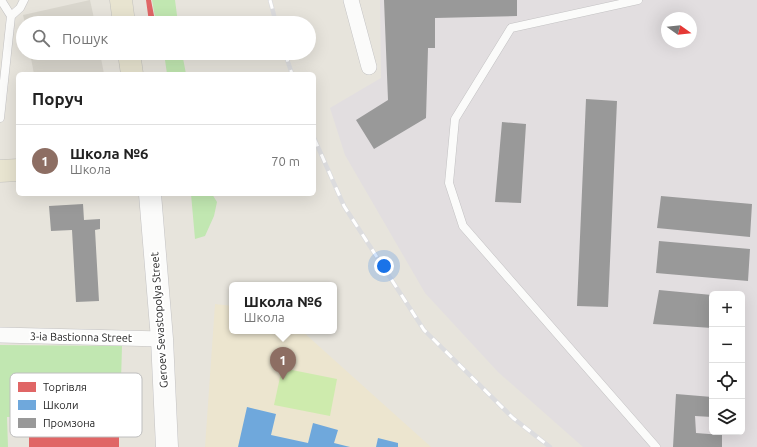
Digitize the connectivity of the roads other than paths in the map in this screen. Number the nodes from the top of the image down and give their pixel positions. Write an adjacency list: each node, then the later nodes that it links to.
1 (1, 0): 6 (lane)
2 (24, 0): 6 (lane)
3 (121, 0): 7 (main road)
4 (351, 0): 9 (street)
5 (638, 0): 18 (lane)
6 (11, 16): 11 (lane)
7 (123, 16)
8 (130, 60): 10 (main road)
9 (369, 67)
10 (132, 72)
11 (0, 118)
12 (16, 170): 13 (main road)
13 (0, 171)
14 (150, 196): 16 (main road, Geroev Sevastopolya Street)
15 (0, 336): 16 (street, 3-ia Bastionna Street)
16 (162, 339): 17 (main road, Geroev Sevastopolya Street)
17 (167, 447)
18 (656, 447)

